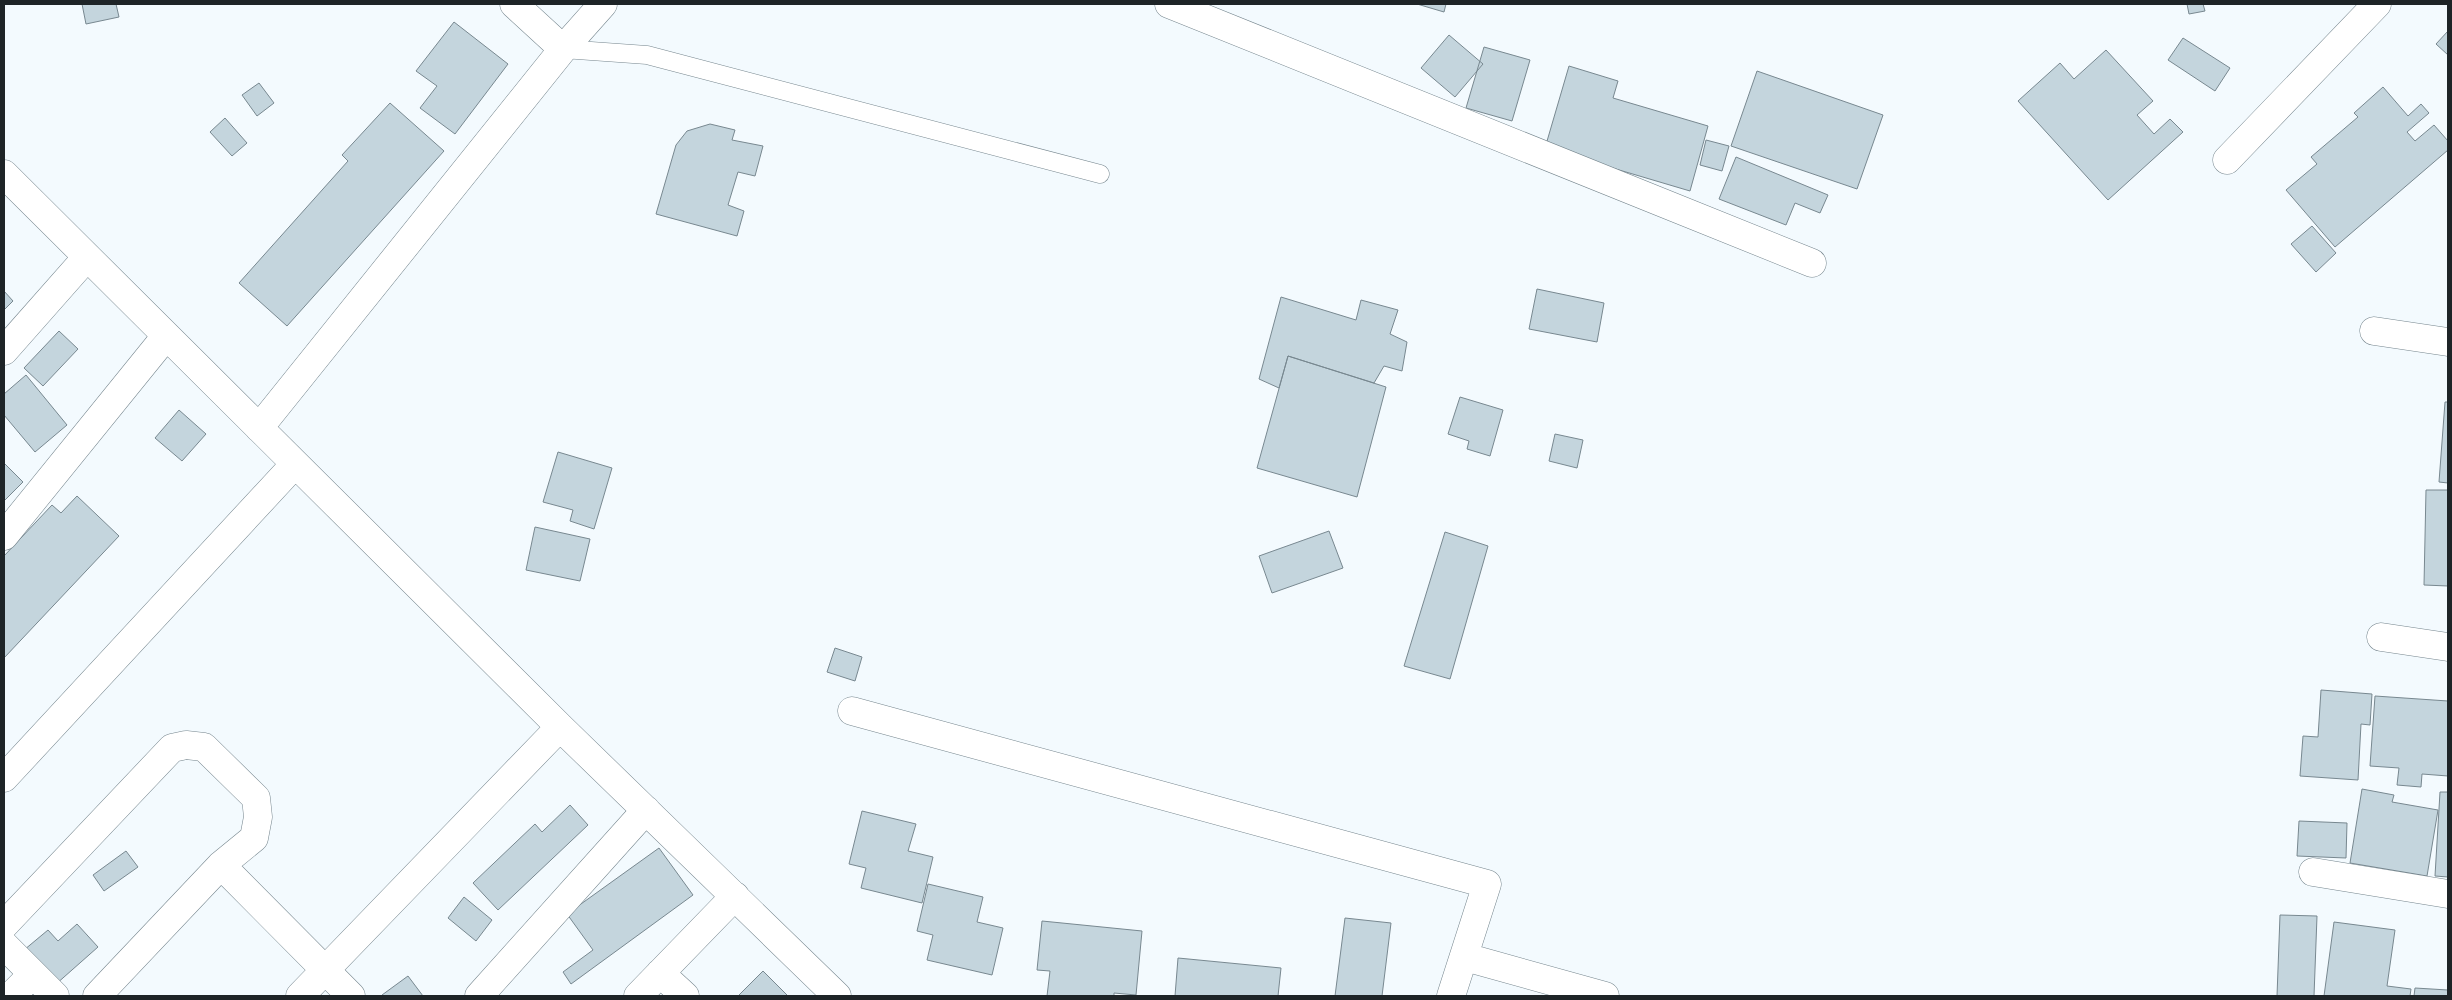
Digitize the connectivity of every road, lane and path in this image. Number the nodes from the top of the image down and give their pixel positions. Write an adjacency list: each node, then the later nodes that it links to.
1 (514, 4): 5 (street)
2 (603, 4): 5 (street)
3 (1169, 4): 10 (street)
4 (2377, 4): 6 (street)
5 (563, 49): 8 (lane); 15 (street)
6 (2227, 160)
7 (4, 174): 9 (street)
8 (1100, 174)
9 (87, 257): 12 (street); 14 (street)
10 (1812, 263)
11 (2374, 330): 13 (street)
12 (166, 336): 15 (street); 17 (street)
13 (2448, 342)
14 (4, 351)
15 (259, 428): 16 (street)
16 (295, 464): 21 (street); 22 (street)
17 (4, 536)
18 (2382, 637): 19 (street)
19 (2448, 647)
20 (852, 711): 30 (street)
21 (560, 727): 23 (street); 31 (street)
22 (4, 778)
23 (646, 810): 27 (street); 39 (street)
24 (221, 865): 28 (street); 31 (street); 36 (street)
25 (2314, 872): 26 (street)
26 (2448, 894)
27 (735, 896): 32 (street); 42 (street)
28 (4, 925)
29 (4, 945): 33 (street)
30 (1465, 957): 43 (street); 44 (street)
31 (325, 970): 37 (street); 38 (street)
32 (660, 972): 40 (street); 41 (street)
33 (33, 974): 34 (street); 35 (street)
34 (11, 996)
35 (55, 996)
36 (96, 996)
37 (300, 996)
38 (351, 996)
39 (479, 996)
40 (638, 996)
41 (685, 996)
42 (837, 996)
43 (1451, 996)
44 (1605, 996)

